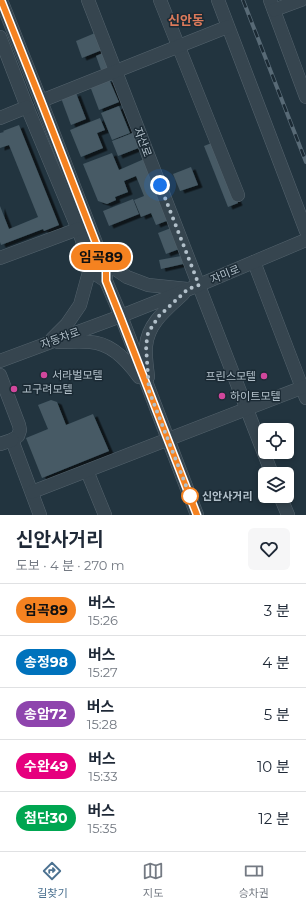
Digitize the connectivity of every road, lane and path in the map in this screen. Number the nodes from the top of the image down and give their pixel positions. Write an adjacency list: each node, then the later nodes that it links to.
1 (1, 0): 12 (street)
2 (88, 0): 10 (street, 자산로)
3 (160, 0): 9 (street)
4 (218, 0): 7 (street)
5 (301, 0): 6 (street)
6 (272, 5): 11 (street)
7 (227, 27): 9 (street); 17 (street)
8 (0, 37): 13 (street)
9 (178, 46): 10 (street); 15 (street)
10 (116, 71): 12 (street); 22 (street, 자산로)
11 (306, 97)
12 (41, 101): 20 (street)
13 (27, 107): 14 (street); 16 (street)
14 (0, 118)
15 (238, 195)
16 (78, 229): 19 (street); 20 (street)
17 (306, 231)
18 (306, 240): 21 (street, 자미로)
19 (0, 258)
20 (97, 262): 22 (street); 23 (street); 24 (street)
21 (254, 262): 22 (street, 자미로); 27 (street)
22 (194, 287): 23 (street, 자미로); 28 (street); 29 (street, 자산로)
23 (120, 316): 24 (street, 자동차로); 28 (street)
24 (48, 343): 25 (street, 자동차로); 28 (street)
25 (0, 361)
26 (0, 375): 31 (street)
27 (305, 390): 29 (street)
28 (149, 391): 30 (street)
29 (247, 409): 30 (street); 32 (street, 자산로)
30 (168, 440): 33 (street); 38 (street)
31 (6, 442): 34 (street)
32 (269, 467)
33 (88, 471): 34 (street); 37 (street)
34 (32, 492): 36 (street)
35 (283, 503): 39 (street)
36 (40, 515)
37 (104, 515)
38 (197, 515)
39 (288, 515)

